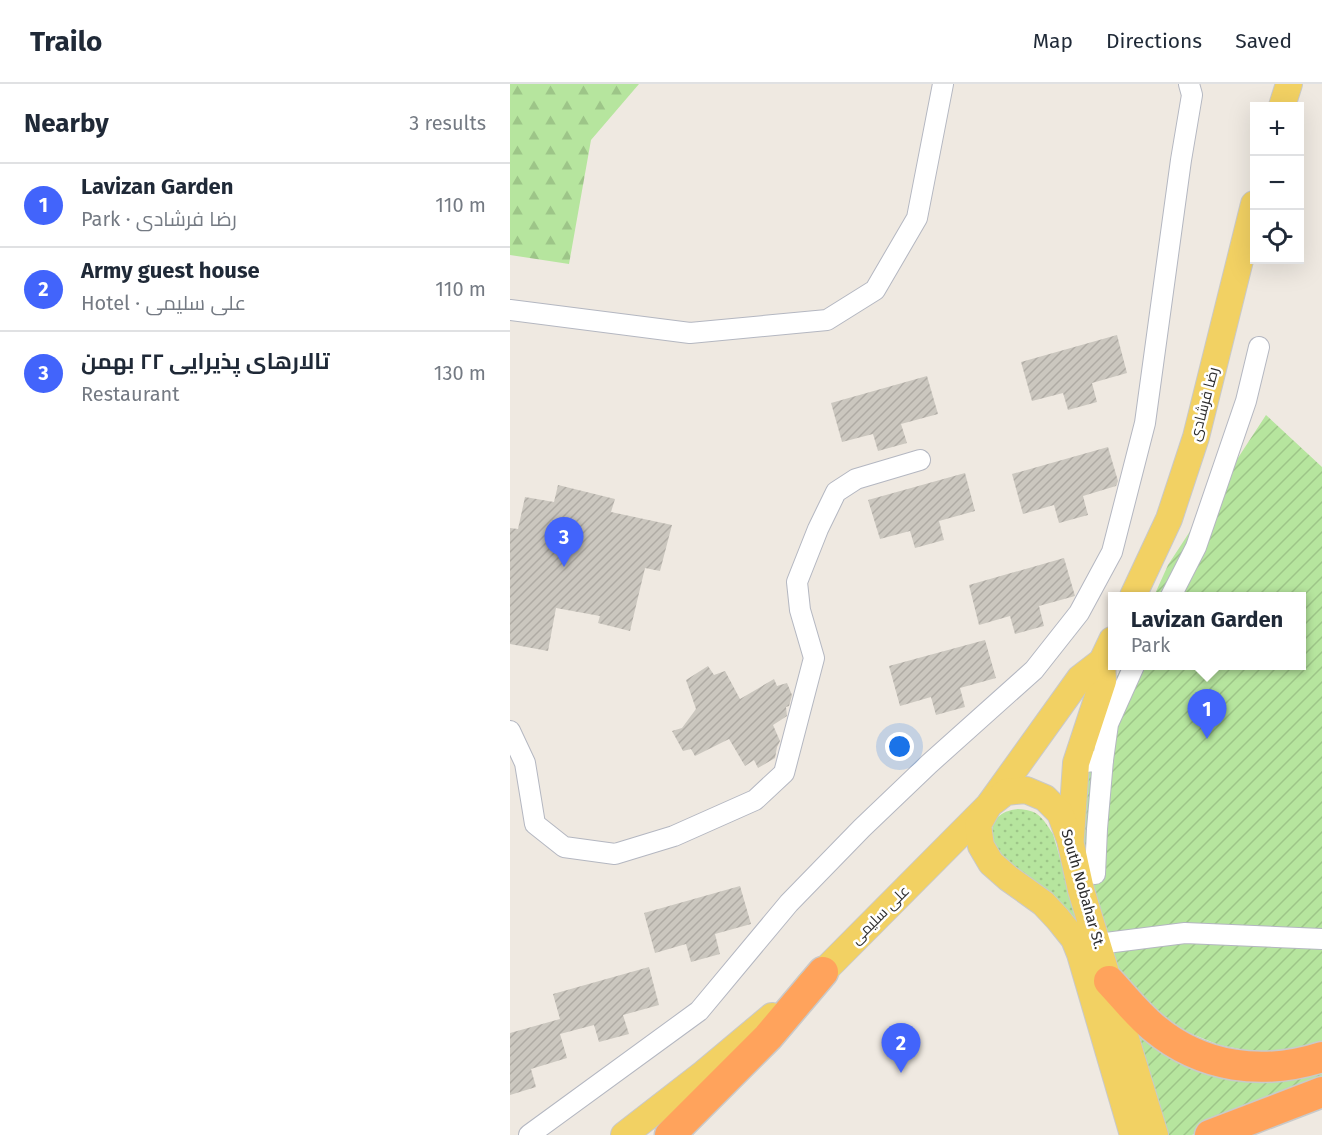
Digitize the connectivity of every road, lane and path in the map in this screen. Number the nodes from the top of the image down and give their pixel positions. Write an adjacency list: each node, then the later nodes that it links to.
1 (943, 84): 6 (street)
2 (1189, 84): 26 (street)
3 (1288, 84): 4 (main road)
4 (1283, 102)
5 (1253, 210): 9 (main road, رضا فرشادی)
6 (510, 310)
7 (1259, 347): 10 (street)
8 (920, 460): 13 (street)
9 (1135, 592)
10 (1174, 592)
11 (1107, 651): 15 (main road); 16 (main road, علی سلیمی)
12 (1132, 670): 14 (street)
13 (510, 731)
14 (1103, 760): 15 (street); 18 (street)
15 (1076, 763): 17 (main road)
16 (989, 805): 17 (main road, South Nobahar St.); 21 (main road, علی سلیمی); 29 (main road, South Nobahar St.)
17 (1070, 840): 20 (main road, South Nobahar St.)
18 (1095, 874)
19 (1322, 939): 20 (street)
20 (1098, 944): 22 (main road, South Nobahar St.)
21 (823, 972): 27 (main road, علی سلیمی); 28 (highway)
22 (1109, 981): 23 (highway); 30 (main road, South Nobahar St.)
23 (1322, 1057)
24 (1322, 1092): 31 (highway)
25 (1322, 1114): 32 (highway)
26 (529, 1135)
27 (624, 1135)
28 (670, 1135)
29 (1133, 1135)
30 (1155, 1135)
31 (1210, 1135)
32 (1264, 1135)

